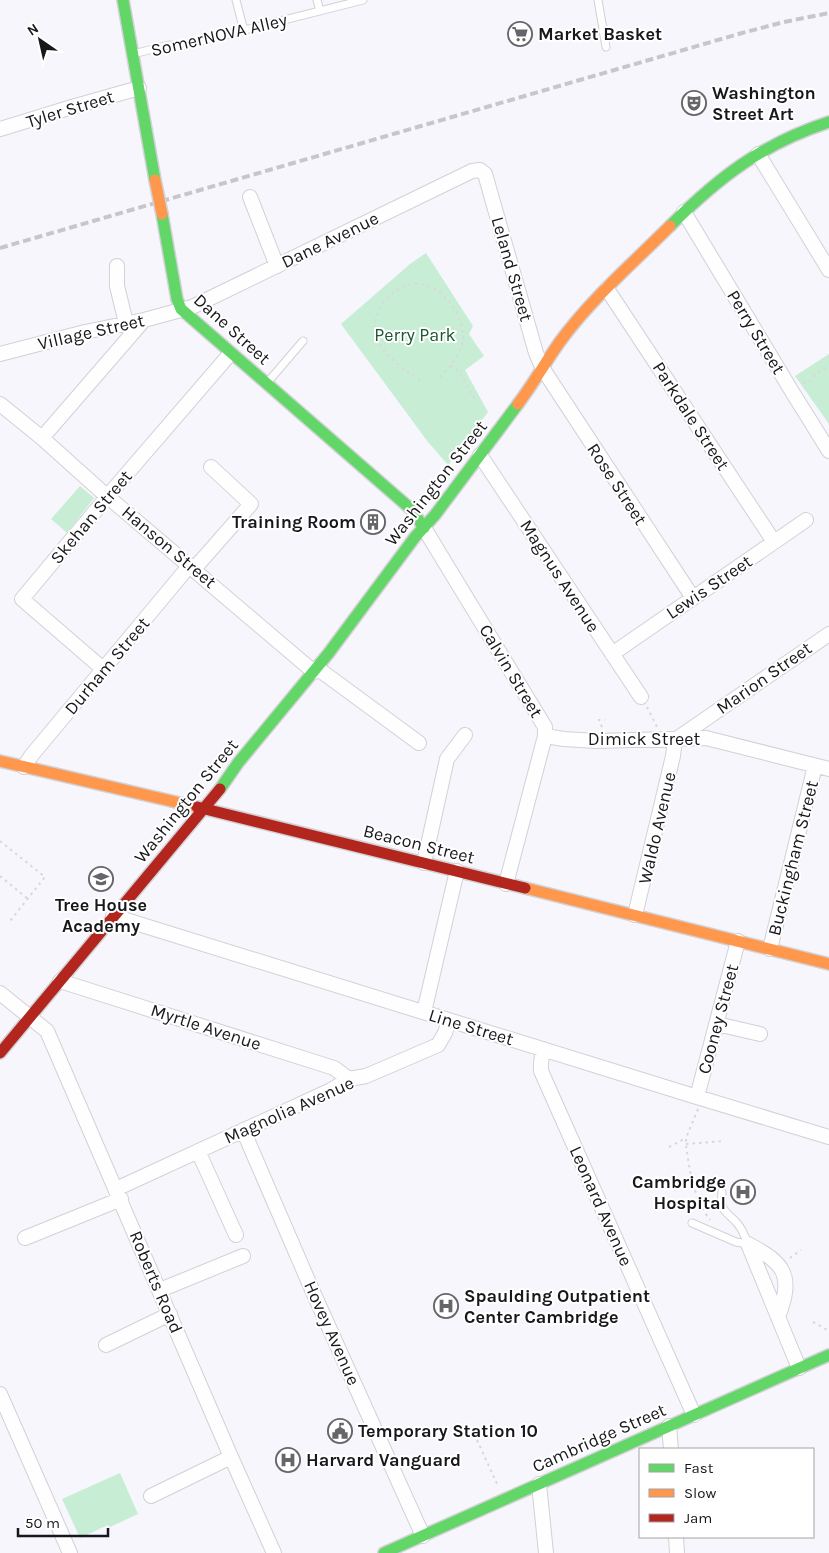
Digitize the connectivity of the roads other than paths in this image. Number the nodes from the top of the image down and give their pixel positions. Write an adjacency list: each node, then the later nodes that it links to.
1 (123, 0): 9 (main road, Dane Street)
2 (236, 0): 7 (lane)
3 (316, 0): 6 (lane)
4 (363, 0): 6 (lane, SomerNOVA Alley)
5 (598, 0): 8 (lane)
6 (320, 11): 7 (lane, SomerNOVA Alley)
7 (244, 31): 9 (lane, SomerNOVA Alley)
8 (606, 47)
9 (133, 54): 10 (main road, Dane Street)
10 (139, 88): 12 (street, Tyler Street); 21 (main road, Dane Street, bridge)
11 (829, 122): 13 (main road, Washington Street)
12 (0, 130)
13 (758, 154): 16 (main road, Washington Street); 19 (street)
14 (480, 170): 18 (street, Dane Avenue); 27 (street, Leland Street)
15 (250, 197): 18 (street)
16 (684, 212): 20 (main road, Washington Street); 31 (street, Perry Street)
17 (117, 266): 23 (street)
18 (277, 266): 21 (street, Dane Avenue)
19 (829, 270)
20 (607, 289): 27 (main road, Washington Street); 37 (street, Parkdale Street)
21 (181, 309): 22 (street, Village Street); 26 (main road, Dane Street)
22 (144, 320): 23 (street, Village Street); 30 (street)
23 (126, 323): 25 (street, Village Street)
24 (303, 341): 28 (lane)
25 (0, 354)
26 (230, 354): 28 (main road, Dane Street); 34 (street, Skehan Street)
27 (543, 369): 32 (main road, Washington Street); 39 (street, Rose Street)
28 (266, 384): 36 (main road, Dane Street)
29 (0, 404): 30 (street, Hanson Street)
30 (42, 438): 34 (street, Hanson Street)
31 (829, 451)
32 (480, 455): 36 (main road, Washington Street); 41 (street, Magnus Avenue)
33 (211, 467): 38 (street, Durham Street)
34 (108, 496): 38 (street, Hanson Street); 42 (street, Skehan Street)
35 (806, 520): 37 (street, Lewis Street)
36 (424, 528): 43 (main road, Washington Street); 46 (street, Calvin Street)
37 (774, 542): 39 (street, Lewis Street)
38 (192, 567): 42 (street, Durham Street); 43 (street, Hanson Street)
39 (693, 598): 41 (street, Lewis Street)
40 (829, 634): 47 (street, Marion Street)
41 (612, 654): 44 (street, Magnus Avenue)
42 (103, 670): 50 (street, Durham Street)
43 (316, 670): 48 (street, Hanson Street); 52 (main road, Washington Street)
44 (644, 702)
45 (465, 735): 53 (street)
46 (545, 736): 47 (street, Dimick Street); 55 (street, Calvin Street)
47 (675, 740): 51 (street, Dimick Street); 56 (street, Waldo Avenue)
48 (420, 743)
49 (0, 761): 50 (main road, Beacon Street)
50 (24, 766): 52 (main road, Beacon Street)
51 (822, 768): 59 (street, Buckingham Street)
52 (203, 809): 53 (main road, Beacon Street); 57 (main road, Washington Street)
53 (424, 863): 54 (main road, Beacon Street)
54 (457, 871): 55 (main road, Beacon Street); 63 (street)
55 (506, 884): 56 (main road, Beacon Street)
56 (635, 915): 58 (main road, Beacon Street)
57 (114, 916): 61 (main road, Washington Street); 63 (street, Line Street)
58 (738, 941): 59 (main road, Beacon Street); 66 (street, Cooney Street)
59 (770, 949): 60 (main road, Beacon Street)
60 (829, 964)
61 (60, 981): 64 (main road, Washington Street); 70 (street, Myrtle Avenue)
62 (0, 993): 64 (street, Roberts Road)
63 (424, 1012): 65 (street, Line Street)
64 (29, 1018): 69 (main road, Washington Street); 76 (street, Roberts Road)
65 (449, 1020): 68 (street, Line Street); 70 (street, Magnolia Avenue)
66 (717, 1024): 67 (street); 71 (street, Cooney Street)
67 (760, 1034)
68 (543, 1049): 71 (street, Line Street); 89 (street, Leonard Avenue)
69 (0, 1053)
70 (349, 1079): 72 (street, Magnolia Avenue)
71 (700, 1098): 73 (street, Line Street)
72 (243, 1130): 74 (street, Magnolia Avenue); 95 (street, Hovey Avenue)
73 (829, 1137)
74 (198, 1151): 76 (street, Magnolia Avenue); 78 (street)
75 (722, 1192): 80 (lane)
76 (118, 1194): 79 (street, Magnolia Avenue); 82 (street, Roberts Road)
77 (692, 1223): 80 (lane)
78 (236, 1235)
79 (25, 1238)
80 (748, 1244): 84 (street); 84 (street)
81 (243, 1256): 82 (street)
82 (160, 1290): 83 (street, Roberts Road)
83 (170, 1314): 85 (street); 92 (street, Roberts Road)
84 (778, 1317): 87 (street)
85 (106, 1345)
86 (829, 1355): 87 (main road, Cambridge Street)
87 (799, 1368): 89 (main road, Cambridge Street)
88 (0, 1394): 97 (street)
89 (694, 1415): 90 (main road, Cambridge Street)
90 (669, 1426): 91 (street); 93 (main road, Cambridge Street)
91 (671, 1448)
92 (231, 1457): 94 (street); 98 (street, Roberts Road)
93 (539, 1484): 95 (main road, Cambridge Street); 100 (street)
94 (151, 1496)
95 (423, 1536): 99 (main road, Cambridge Street)
96 (676, 1538): 101 (street)
97 (70, 1553)
98 (274, 1553)
99 (384, 1553)
100 (546, 1553)
101 (677, 1553)

